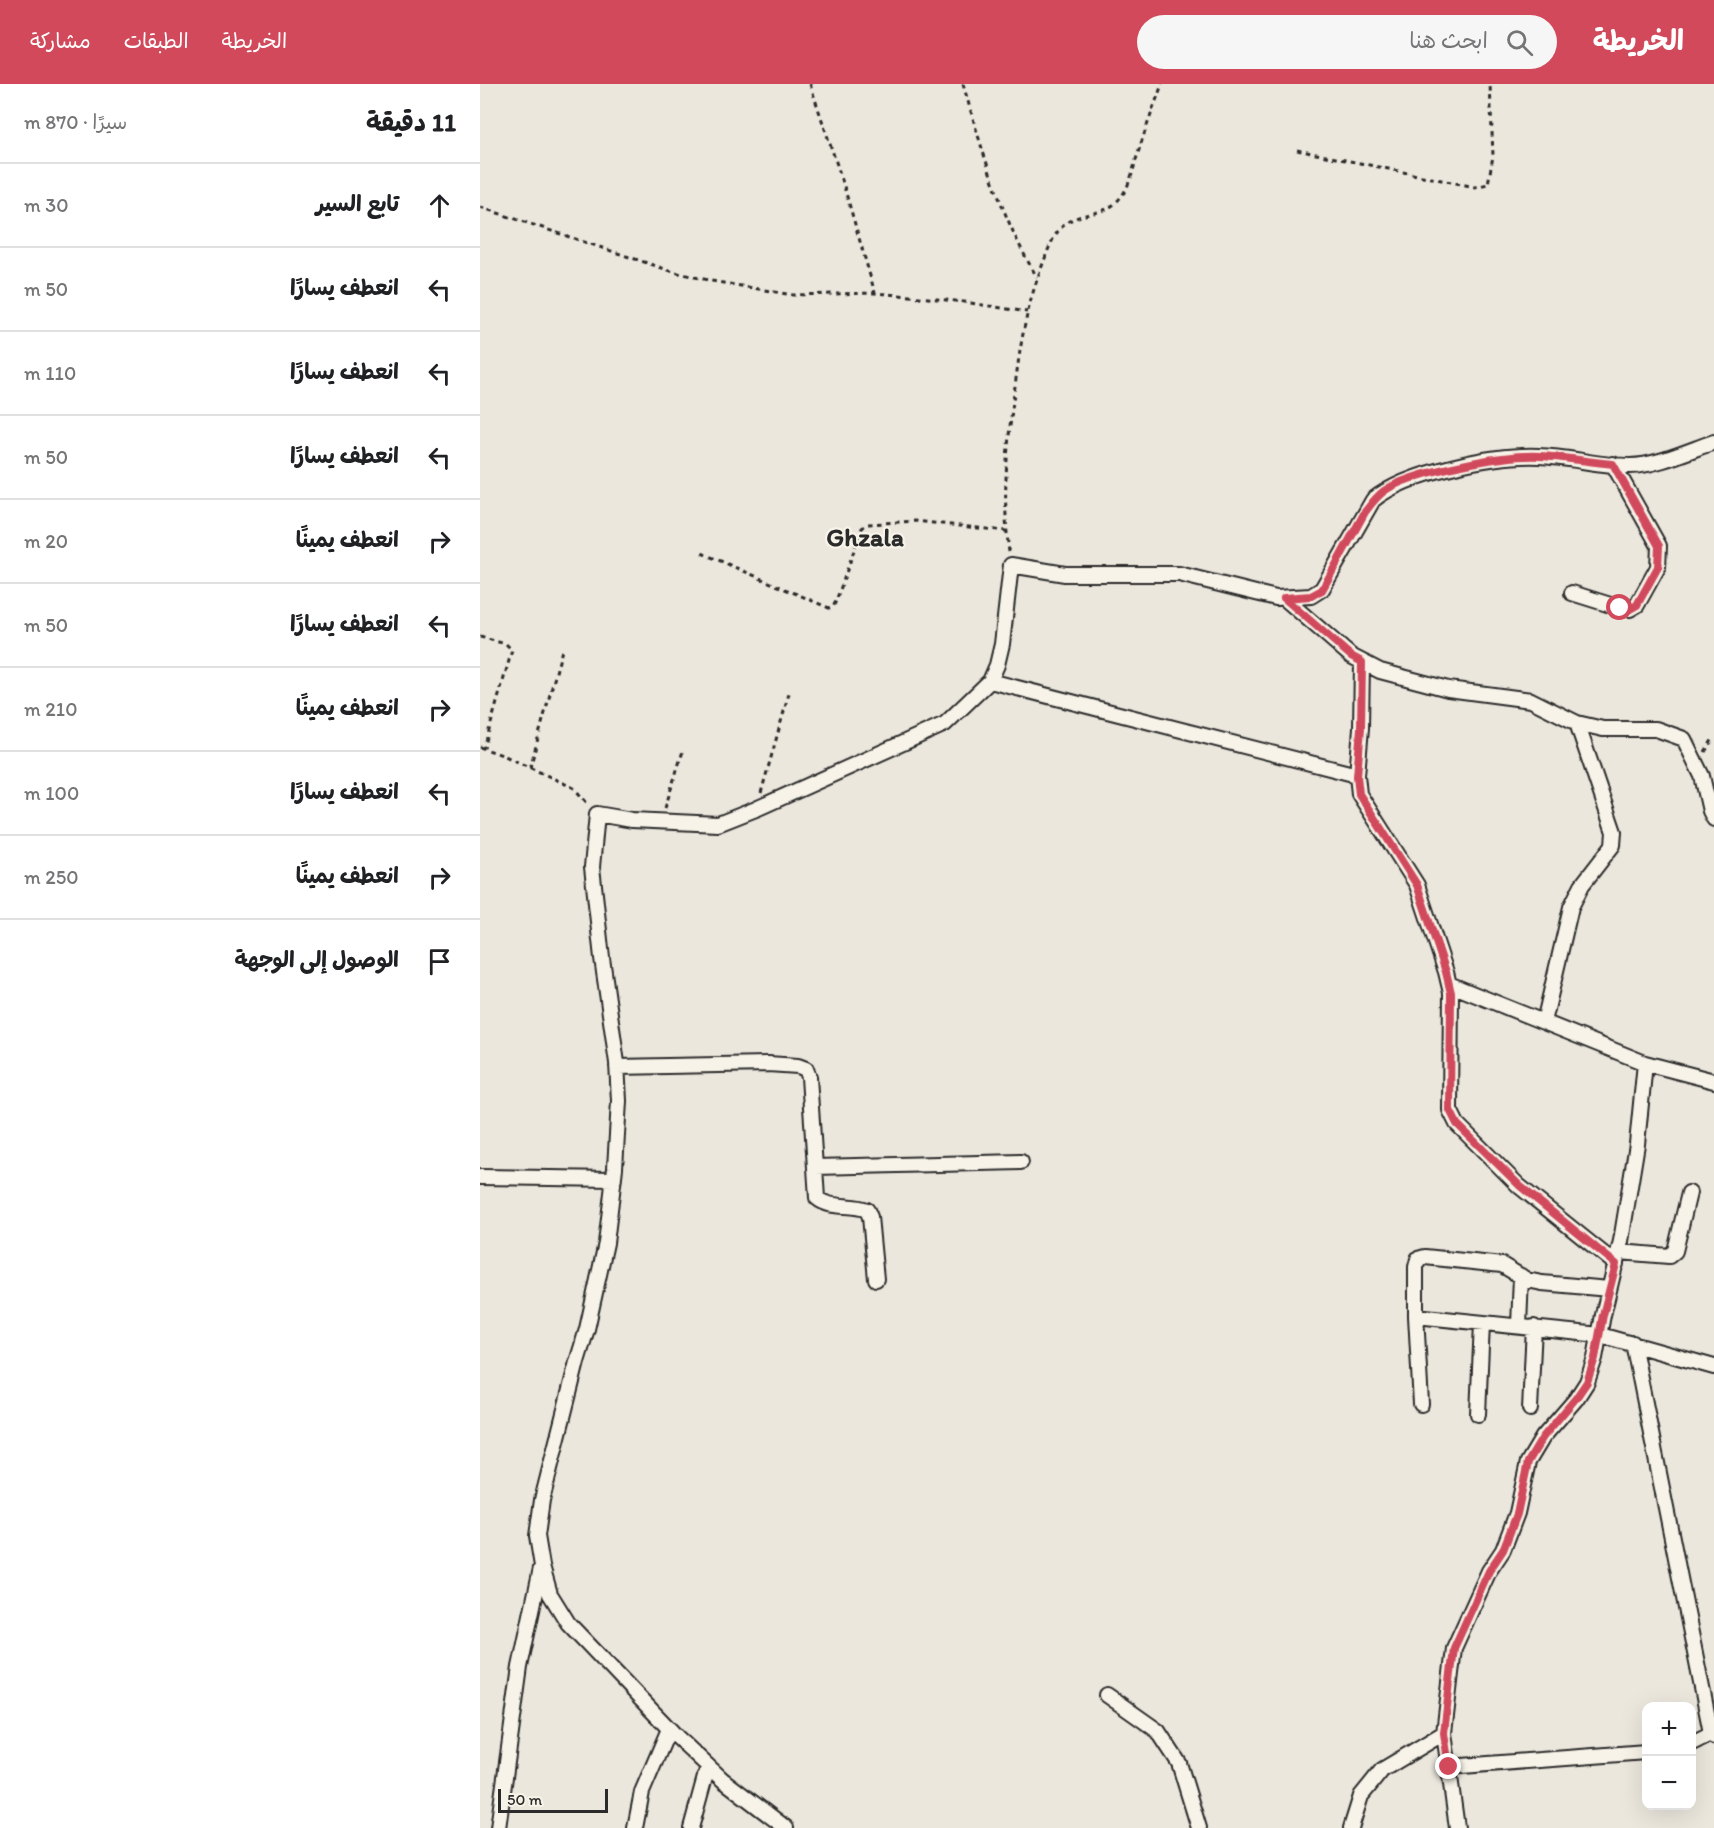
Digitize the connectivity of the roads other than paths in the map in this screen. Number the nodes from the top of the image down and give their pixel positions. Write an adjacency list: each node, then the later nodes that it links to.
1 (1714, 442): 2 (street)
2 (1613, 464): 3 (street); 4 (street)
3 (1572, 593)
4 (1284, 598): 5 (street); 6 (street)
5 (1362, 662): 7 (street); 8 (street)
6 (990, 681): 8 (street); 13 (street)
7 (1577, 723): 9 (street); 11 (street)
8 (1357, 776): 10 (street)
9 (1714, 819)
10 (1449, 984): 11 (street); 20 (street)
11 (1544, 1022): 12 (street)
12 (1645, 1063): 14 (street); 20 (street)
13 (618, 1067): 16 (street); 18 (street)
14 (1714, 1081)
15 (1021, 1162): 16 (street)
16 (815, 1167): 22 (street)
17 (480, 1177): 18 (street)
18 (614, 1179): 34 (street)
19 (1689, 1193): 20 (street)
20 (1617, 1258): 23 (street)
21 (1521, 1276): 23 (street); 24 (street); 26 (street)
22 (876, 1280)
23 (1609, 1289): 28 (street)
24 (1416, 1316): 25 (street); 31 (street)
25 (1482, 1323): 26 (street); 33 (street)
26 (1519, 1326): 27 (street)
27 (1534, 1328): 28 (street); 32 (street)
28 (1600, 1335): 29 (street); 37 (street)
29 (1633, 1343): 30 (street); 38 (street)
30 (1714, 1366)
31 (1421, 1404)
32 (1530, 1409)
33 (1478, 1414)
34 (542, 1566): 36 (street); 43 (street)
35 (1107, 1695): 47 (street)
36 (669, 1729): 41 (street); 44 (street)
37 (1444, 1733): 42 (street); 48 (street)
38 (1713, 1734): 39 (street)
39 (1696, 1741)
40 (1642, 1752): 42 (street)
41 (708, 1766): 45 (street); 46 (street)
42 (1449, 1767): 49 (street)
43 (498, 1828)
44 (634, 1828)
45 (691, 1828)
46 (786, 1828)
47 (1199, 1828)
48 (1351, 1828)
49 (1457, 1828)

